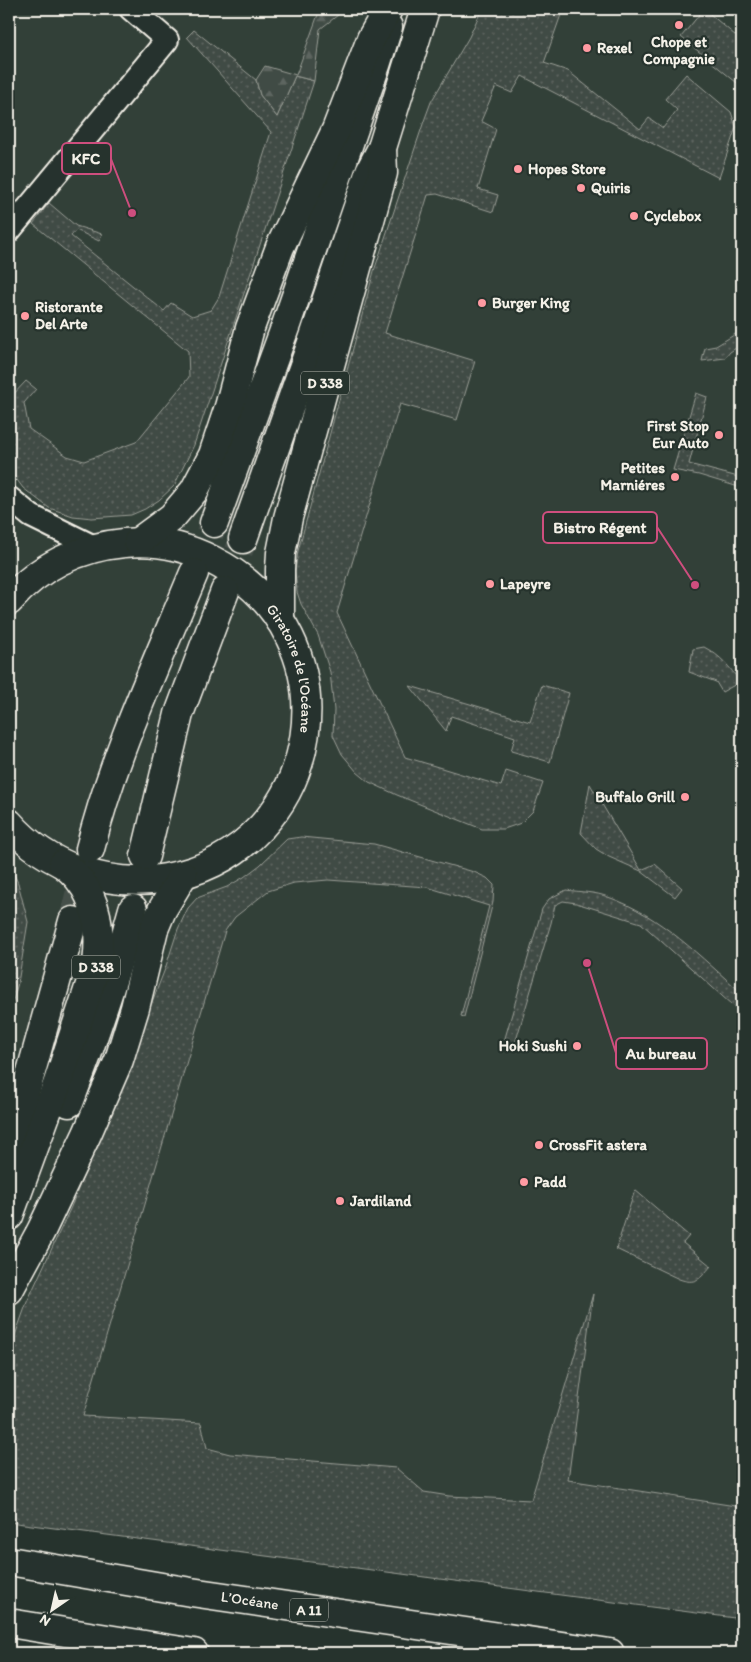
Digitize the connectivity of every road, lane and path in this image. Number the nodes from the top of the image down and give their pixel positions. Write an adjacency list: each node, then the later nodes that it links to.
1 (130, 9): 6 (street)
2 (388, 9): 10 (main road)
3 (393, 9): 8 (main road)
4 (425, 9): 5 (main road, D 338)
5 (382, 148): 9 (main road, D 338); 15 (main road, D 338)
6 (9, 232)
7 (9, 498): 11 (street)
8 (214, 523)
9 (243, 539)
10 (138, 542): 11 (main road, Giratoire de l'Océane); 15 (main road, Giratoire de l'Océane)
11 (94, 547): 14 (main road, Giratoire de l'Océane)
12 (194, 573): 17 (main road)
13 (225, 591): 18 (main road)
14 (9, 601)
15 (280, 620): 20 (main road, Giratoire de l'Océane)
16 (9, 823): 19 (main road, Giratoire de l'Océane)
17 (90, 849)
18 (145, 856)
19 (57, 861): 20 (main road, Giratoire de l'Océane); 24 (main road, D 338)
20 (183, 875): 26 (main road, D 338)
21 (133, 909): 25 (main road, D 338)
22 (72, 921): 23 (main road, D 338)
23 (9, 1151)
24 (9, 1216)
25 (9, 1274)
26 (9, 1290)
27 (9, 1560): 30 (main road, L’Océane / A 11)
28 (9, 1623): 29 (main road)
29 (194, 1653)
30 (610, 1653)

